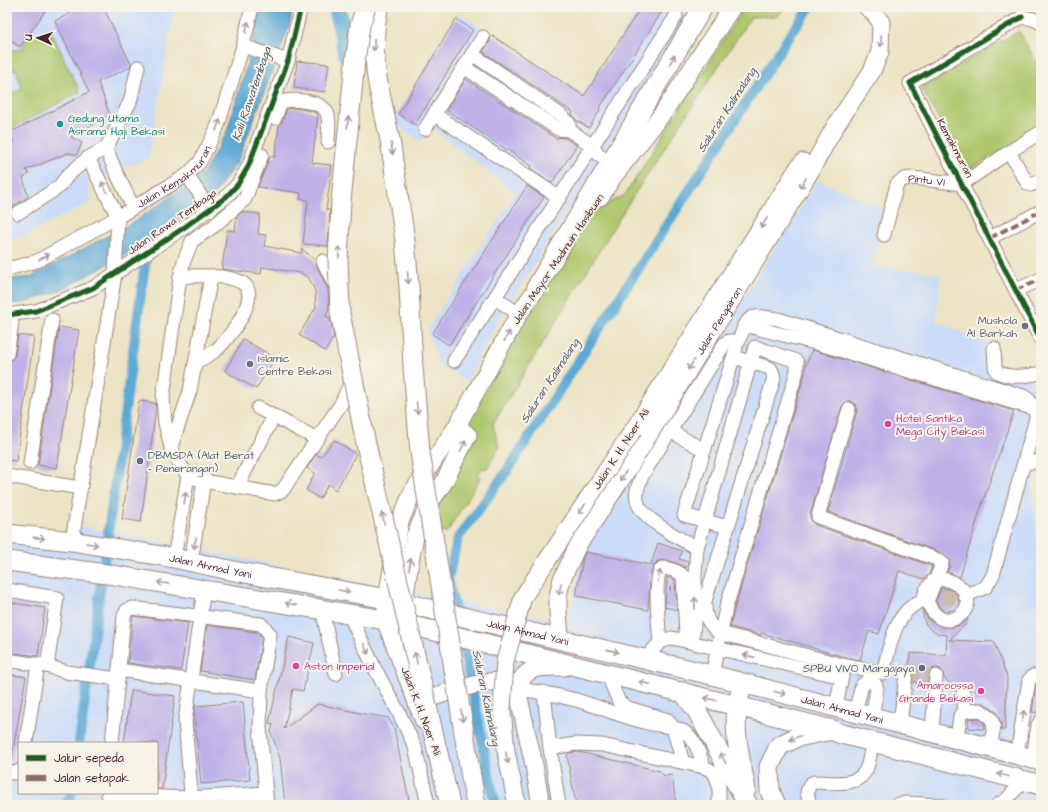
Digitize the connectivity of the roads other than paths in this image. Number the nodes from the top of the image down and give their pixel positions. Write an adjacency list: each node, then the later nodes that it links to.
1 (252, 7): 13 (street, Jalan Kemakmuran, one-way to 1)
2 (301, 7): 15 (street, Jalan Rawa Tembaga)
3 (366, 7): 152 (highway, one-way to 3, bridge)
4 (379, 7): 81 (highway, one-way to 81, bridge)
5 (703, 7): 28 (highway, one-way to 5)
6 (718, 7): 28 (main road)
7 (732, 7): 28 (main road)
8 (868, 7): 19 (main road, Jalan Pengairan, one-way to 19)
9 (1019, 12): 11 (street); 31 (street, Kemakmuran)
10 (676, 16): 24 (street)
11 (1041, 22)
12 (483, 37): 14 (street)
13 (244, 47): 15 (street); 29 (street, Jalan Kemakmuran, one-way to 13)
14 (472, 54): 17 (street); 21 (street)
15 (286, 60): 34 (street, Jalan Rawa Tembaga)
16 (138, 67): 25 (street)
17 (464, 67): 18 (street); 21 (street)
18 (434, 114): 20 (street); 32 (street)
19 (836, 125): 99 (main road, Jalan Pengairan, one-way to 99); 154 (main road, Jalan K. H. Noer Ali, one-way to 154, bridge)
20 (425, 129)
21 (569, 130): 24 (street)
22 (1041, 132): 26 (street)
23 (328, 142): 41 (street)
24 (593, 146): 28 (street); 32 (street)
25 (106, 148): 27 (street); 33 (street)
26 (1009, 152): 30 (street); 31 (street)
27 (88, 158): 36 (street); 37 (street, one-way to 27)
28 (614, 169): 48 (highway)
29 (189, 178): 33 (street, Jalan Kemakmuran); 34 (street)
30 (1041, 180)
31 (962, 184): 39 (street, Pintu VI); 40 (street, Kemakmuran)
32 (560, 198): 50 (street)
33 (133, 207): 37 (street, Jalan Kemakmuran)
34 (209, 208): 38 (street, Jalan Rawa Tembaga)
35 (1041, 211): 40 (street)
36 (18, 213)
37 (118, 222): 43 (street, Jalan Kemakmuran, one-way to 37); 44 (street)
38 (182, 229): 41 (street); 44 (street, Jalan Rawa Tembaga)
39 (884, 235)
40 (990, 238): 49 (street, Kemakmuran)
41 (192, 241): 46 (street)
42 (323, 261): 70 (street)
43 (7, 268)
44 (115, 270): 52 (street, Jalan Rawa Tembaga); 80 (street)
45 (211, 276): 46 (street); 61 (street); 61 (street)
46 (180, 277): 71 (street)
47 (1041, 279): 49 (street)
48 (537, 286): 51 (main road, Jalan Mayor Madmuin Hasibuan)
49 (1016, 290): 54 (street, Kemakmuran)
50 (495, 298): 51 (street); 60 (street)
51 (519, 314): 68 (main road, Jalan Mayor Madmuin Hasibuan, one-way to 51)
52 (9, 319): 58 (street)
53 (52, 320): 74 (street)
54 (1040, 334)
55 (739, 341): 56 (street); 59 (street); 65 (street); 69 (street)
56 (755, 347): 62 (street); 98 (street)
57 (994, 348): 63 (street)
58 (7, 354)
59 (734, 357): 62 (street); 72 (street)
60 (454, 361)
61 (196, 362): 71 (street)
62 (752, 362): 82 (street); 83 (street)
63 (1041, 373)
64 (258, 408): 67 (street)
65 (1038, 409): 75 (street)
66 (849, 410): 111 (street)
67 (274, 416): 70 (street); 79 (street)
68 (456, 426): 81 (main road, one-way to 68); 92 (main road, Jalan Mayor Madmuin Hasibuan)
69 (670, 432): 72 (street); 86 (street)
70 (317, 439): 79 (street)
71 (171, 447): 77 (street)
72 (704, 450): 82 (street)
73 (1041, 461): 75 (street)
74 (30, 463)
75 (1024, 463): 91 (street)
76 (7, 476): 80 (street)
77 (188, 476): 78 (street); 87 (street, one-way to 77)
78 (204, 481): 79 (street); 87 (street, one-way to 87)
79 (237, 487)
80 (80, 488): 85 (street)
81 (429, 504): 92 (main road, one-way to 81); 153 (highway, one-way to 153, bridge)
82 (705, 521): 83 (street); 86 (street)
83 (728, 527): 98 (street)
84 (7, 534): 85 (highway, Jalan Ahmad Yani, one-way to 85)
85 (72, 541): 87 (highway, Jalan Ahmad Yani, one-way to 87)
86 (697, 548): 100 (street, one-way to 86)
87 (183, 560): 92 (highway, Jalan Ahmad Yani, one-way to 92)
88 (7, 561): 89 (highway, Jalan Ahmad Yani, one-way to 88)
89 (204, 589): 93 (highway, Jalan Ahmad Yani, one-way to 89); 95 (street)
90 (7, 590): 107 (street)
91 (965, 596)
92 (396, 600): 96 (main road); 97 (main road); 99 (highway, Jalan Ahmad Yani)
93 (322, 609): 94 (highway, Jalan Ahmad Yani); 113 (street)
94 (349, 614): 96 (highway, Jalan Ahmad Yani); 151 (street, one-way to 151)
95 (201, 616): 112 (street); 118 (street); 121 (street)
96 (385, 620): 97 (highway, Jalan Ahmad Yani); 126 (main road, Jalan K. H. Noer Ali)
97 (405, 624): 108 (highway, Jalan Ahmad Yani)
98 (720, 634): 102 (street); 103 (street)
99 (560, 639): 104 (highway, Jalan Ahmad Yani, one-way to 104)
100 (689, 641): 101 (street); 101 (street, one-way to 100); 102 (street)
101 (660, 642): 104 (street)
102 (717, 649): 106 (street, one-way to 102); 115 (street)
103 (780, 649): 106 (street); 109 (street)
104 (646, 659): 115 (highway, Jalan Ahmad Yani)
105 (7, 660): 107 (street)
106 (776, 663): 109 (street)
107 (43, 665): 112 (street); 136 (street)
108 (586, 668): 110 (highway, Jalan Ahmad Yani); 120 (main road, Jalan Ahmad Yani)
109 (842, 671): 111 (street); 127 (street)
110 (607, 673): 123 (highway, Jalan Ahmad Yani, one-way to 110); 132 (street)
111 (883, 673): 129 (street)
112 (118, 674): 118 (street); 137 (street)
113 (336, 674)
114 (906, 674): 131 (street)
115 (712, 675): 119 (highway, Jalan Ahmad Yani)
116 (936, 676): 134 (street)
117 (1041, 676): 141 (street, one-way to 117)
118 (191, 681): 121 (street); 150 (street)
119 (743, 683): 125 (highway); 127 (highway, Jalan Ahmad Yani, one-way to 127)
120 (519, 685): 122 (street); 126 (main road); 143 (main road)
121 (261, 691): 149 (street)
122 (544, 692): 132 (street); 140 (street)
123 (683, 692): 125 (highway, Jalan Ahmad Yani, one-way to 123); 158 (highway, one-way to 123)
124 (964, 693): 128 (street)
125 (737, 706): 133 (highway, Jalan Ahmad Yani); 158 (highway)
126 (418, 707): 152 (main road, Jalan K. H. Noer Ali)
127 (836, 707): 129 (highway, Jalan Ahmad Yani)
128 (965, 711): 135 (street); 139 (street)
129 (869, 716): 131 (highway, Jalan Ahmad Yani)
130 (1041, 721): 141 (street)
131 (900, 724): 134 (highway, Jalan Ahmad Yani)
132 (673, 728): 142 (street); 144 (street)
133 (833, 730): 138 (highway, Jalan Ahmad Yani); 159 (highway, one-way to 159)
134 (932, 732): 135 (highway, Jalan Ahmad Yani)
135 (957, 739): 139 (highway, Jalan Ahmad Yani)
136 (26, 742)
137 (112, 742)
138 (872, 742): 147 (highway, Jalan Ahmad Yani, one-way to 138); 160 (street)
139 (990, 748): 141 (highway, Jalan Ahmad Yani)
140 (550, 755): 142 (street); 143 (street); 156 (street)
141 (1033, 759)
142 (684, 762): 144 (street)
143 (534, 765): 155 (main road)
144 (704, 767): 157 (street)
145 (7, 772): 146 (street)
146 (18, 772)
147 (1033, 782): 163 (street)
148 (108, 798): 150 (street)
149 (267, 799): 150 (street)
150 (191, 802)
151 (428, 805)
152 (450, 805)
153 (476, 805)
154 (517, 805)
155 (541, 805)
156 (559, 805)
157 (719, 805)
158 (748, 805)
159 (776, 805)
160 (810, 805)
161 (896, 805): 162 (street)
162 (941, 805)
163 (997, 805)

